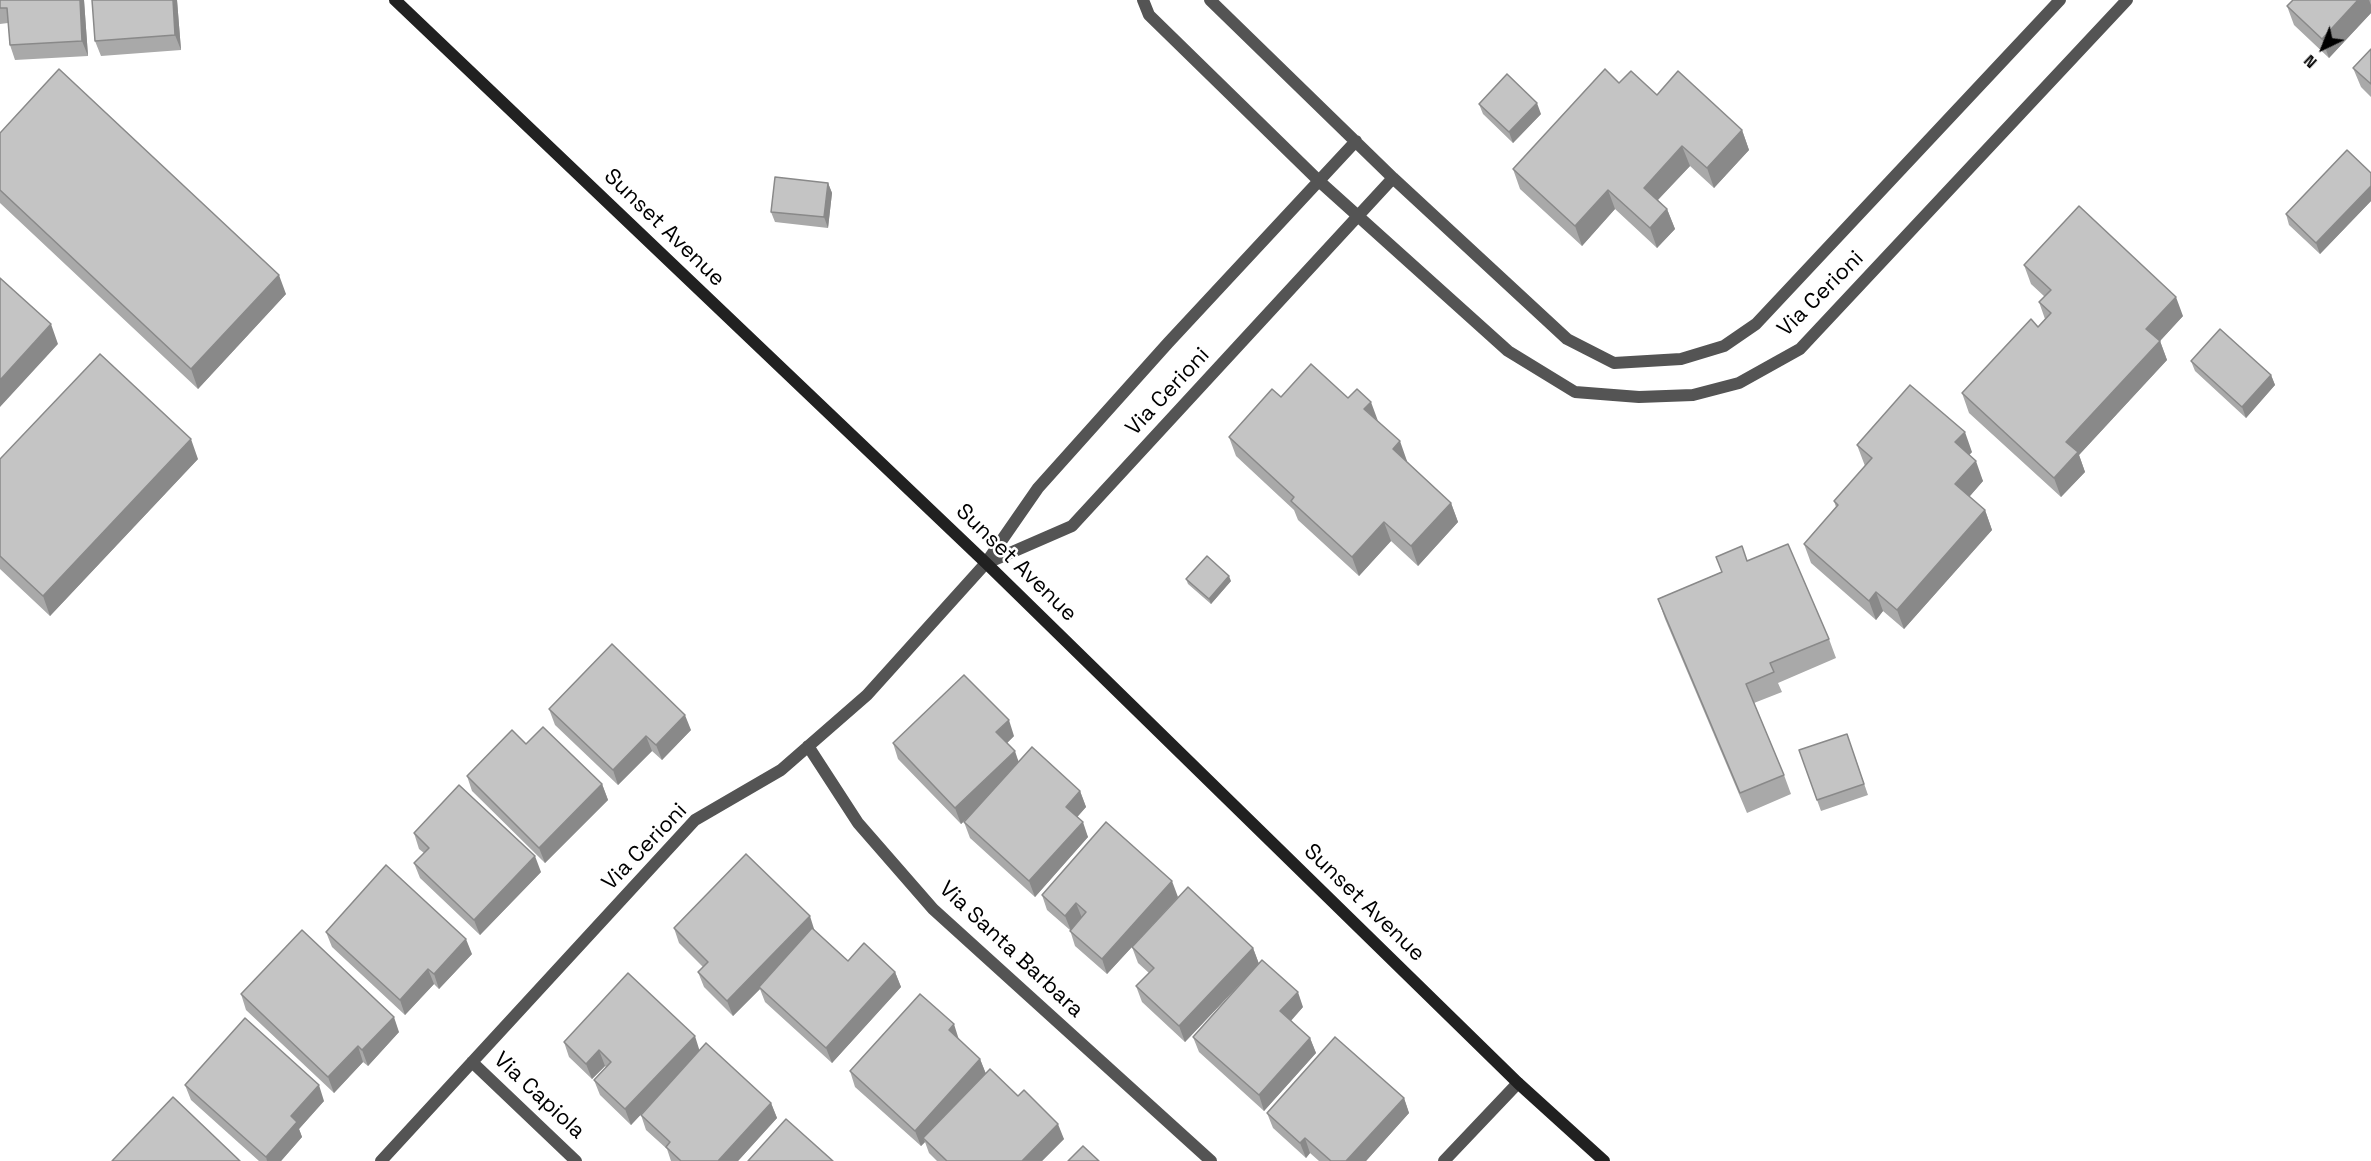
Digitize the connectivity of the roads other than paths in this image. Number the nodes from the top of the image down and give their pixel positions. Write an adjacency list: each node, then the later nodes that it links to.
1 (394, 0): 10 (main road, Sunset Avenue)
2 (1143, 0): 8 (street, Via Cerioni)
3 (1210, 0): 6 (street, Via Cerioni)
4 (2060, 0): 7 (street, Via Cerioni)
5 (2127, 0): 9 (street, Via Cerioni)
6 (1356, 141): 7 (street, Via Cerioni); 8 (street, Via Cerioni)
7 (1393, 178): 9 (street, Via Cerioni)
8 (1319, 181): 9 (street, Via Cerioni); 10 (street, Via Cerioni)
9 (1357, 217): 10 (street, Via Cerioni)
10 (986, 563): 11 (street, Via Cerioni); 13 (main road, Sunset Avenue)
11 (808, 746): 12 (street, Via Cerioni); 16 (street, Via Santa Barbara)
12 (472, 1062): 14 (street, Via Cerioni); 15 (street, Via Capiola)
13 (1518, 1083): 17 (street); 18 (main road, Sunset Avenue)
14 (381, 1161)
15 (576, 1161)
16 (1211, 1161)
17 (1444, 1161)
18 (1604, 1161)

